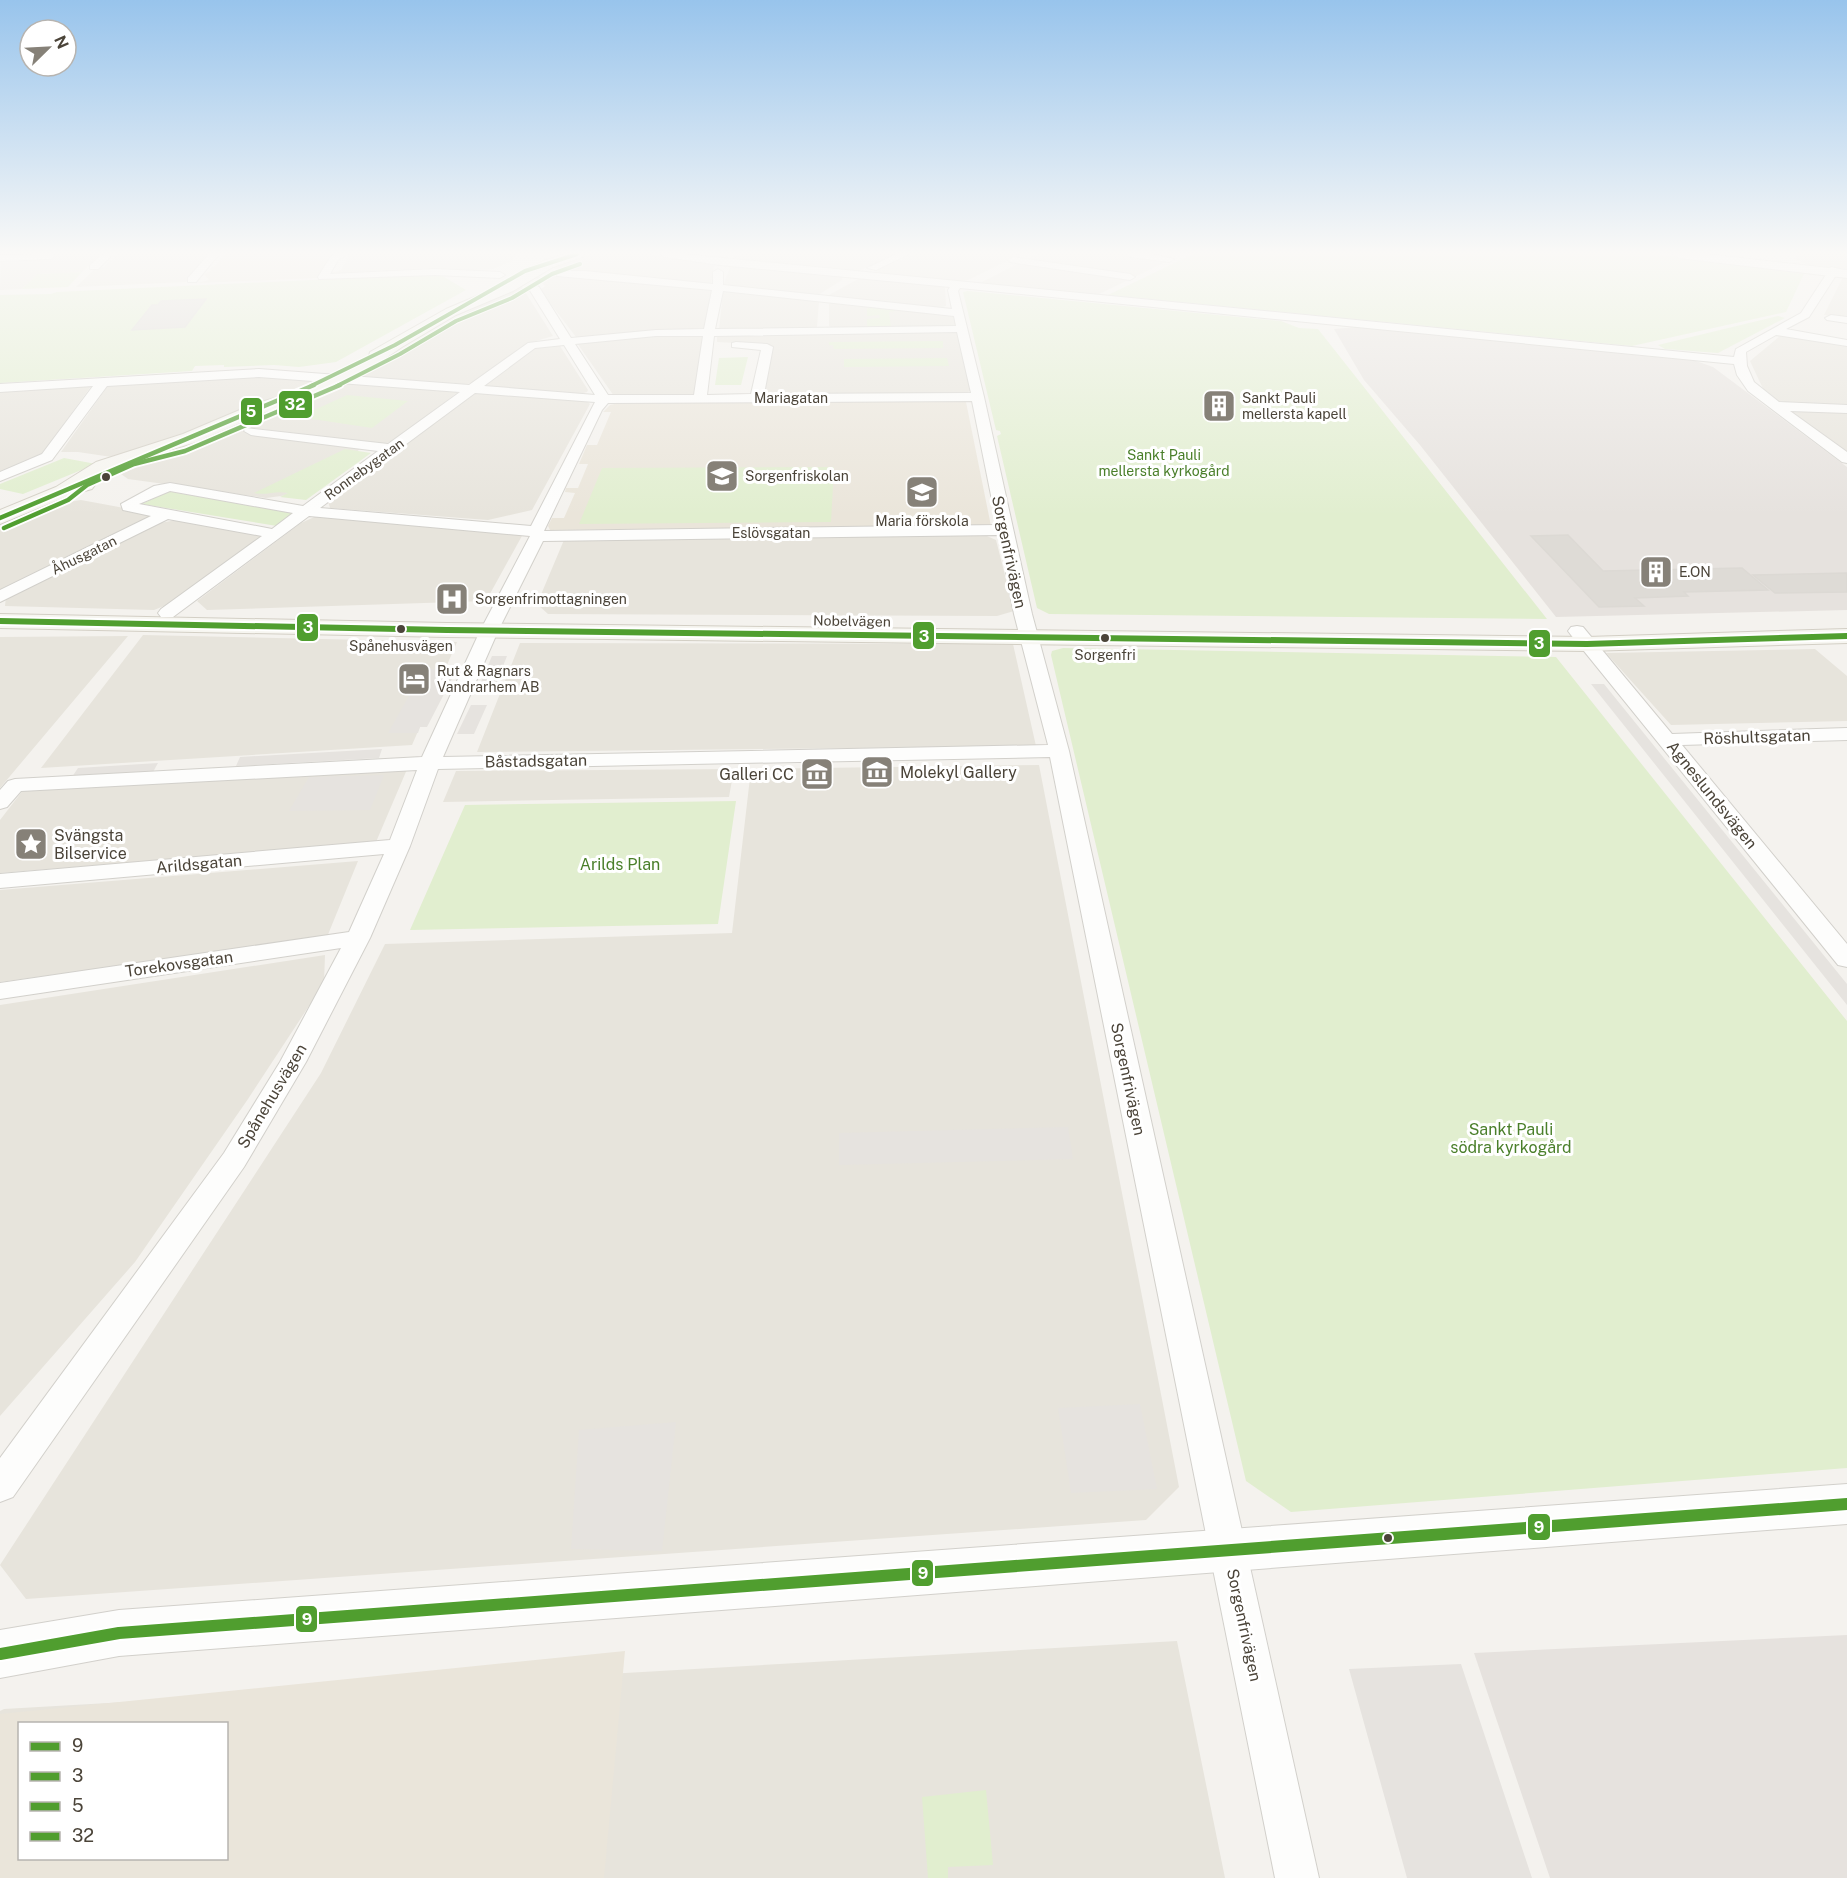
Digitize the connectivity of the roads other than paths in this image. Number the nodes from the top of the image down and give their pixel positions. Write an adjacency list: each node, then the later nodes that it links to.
1 (401, 342): 8 (main road)
2 (556, 342): 13 (street, Ronnebygatan)
3 (568, 342): 16 (street)
4 (715, 342): 15 (street); 17 (street)
5 (964, 342): 14 (street, Sorgenfrivägen)
6 (1541, 342): 9 (street)
7 (1754, 342): 9 (street)
8 (395, 345): 10 (main road); 10 (main road)
9 (1739, 361): 18 (street)
10 (329, 378): 11 (street, Mariagatan); 13 (street, Mariagatan); 19 (main road); 19 (main road)
11 (103, 382): 12 (street, Mariagatan); 24 (street)
12 (0, 388)
13 (474, 389): 16 (street, Mariagatan); 22 (street, Ronnebygatan)
14 (978, 397): 15 (street, Mariagatan); 28 (street, Sorgenfrivägen)
15 (756, 398): 17 (street, Mariagatan)
16 (604, 399): 17 (street, Mariagatan); 29 (street, Spånehusvägen)
17 (700, 399)
18 (1775, 406): 20 (street); 23 (street)
19 (262, 408): 27 (main road)
20 (1847, 409)
21 (251, 430): 22 (street)
22 (391, 449): 25 (street, Ronnebygatan)
23 (1847, 459)
24 (0, 477)
25 (308, 511): 26 (street, Eslövsgatan); 29 (street, Eslövsgatan); 30 (street, Ronnebygatan)
26 (168, 513): 30 (street); 31 (street, Åhusgatan)
27 (0, 518)
28 (1004, 530): 29 (street, Eslövsgatan); 37 (street, Sorgenfrivägen)
29 (537, 533): 35 (street, Spånehusvägen)
30 (276, 534): 33 (street, Ronnebygatan)
31 (0, 597)
32 (0, 611): 33 (main road, Nobelvägen)
33 (167, 613): 35 (main road, Nobelvägen)
34 (0, 621): 35 (main road, Nobelvägen)
35 (492, 624): 37 (main road, Nobelvägen); 43 (street, Spånehusvägen)
36 (1847, 624): 39 (main road, Nobelvägen)
37 (1028, 630): 39 (main road, Nobelvägen); 42 (street, Sorgenfrivägen)
38 (1847, 636): 39 (main road, Nobelvägen)
39 (1582, 638): 41 (street, Agneslundsvägen)
40 (1847, 734): 41 (street, Röshultsgatan)
41 (1667, 740): 48 (street, Agneslundsvägen)
42 (1059, 751): 43 (street, Båstadsgatan); 52 (street, Sorgenfrivägen)
43 (430, 763): 44 (street, Båstadsgatan); 45 (street, Spånehusvägen)
44 (0, 803)
45 (399, 846): 46 (street, Arildsgatan); 47 (street, Spånehusvägen)
46 (0, 881)
47 (358, 938): 49 (street, Torekovsgatan); 50 (street, Spånehusvägen)
48 (1847, 960)
49 (0, 991)
50 (0, 1486)
51 (1847, 1504): 52 (street)
52 (1228, 1550): 53 (street); 54 (street, Sorgenfrivägen)
53 (0, 1654)
54 (1297, 1878)

